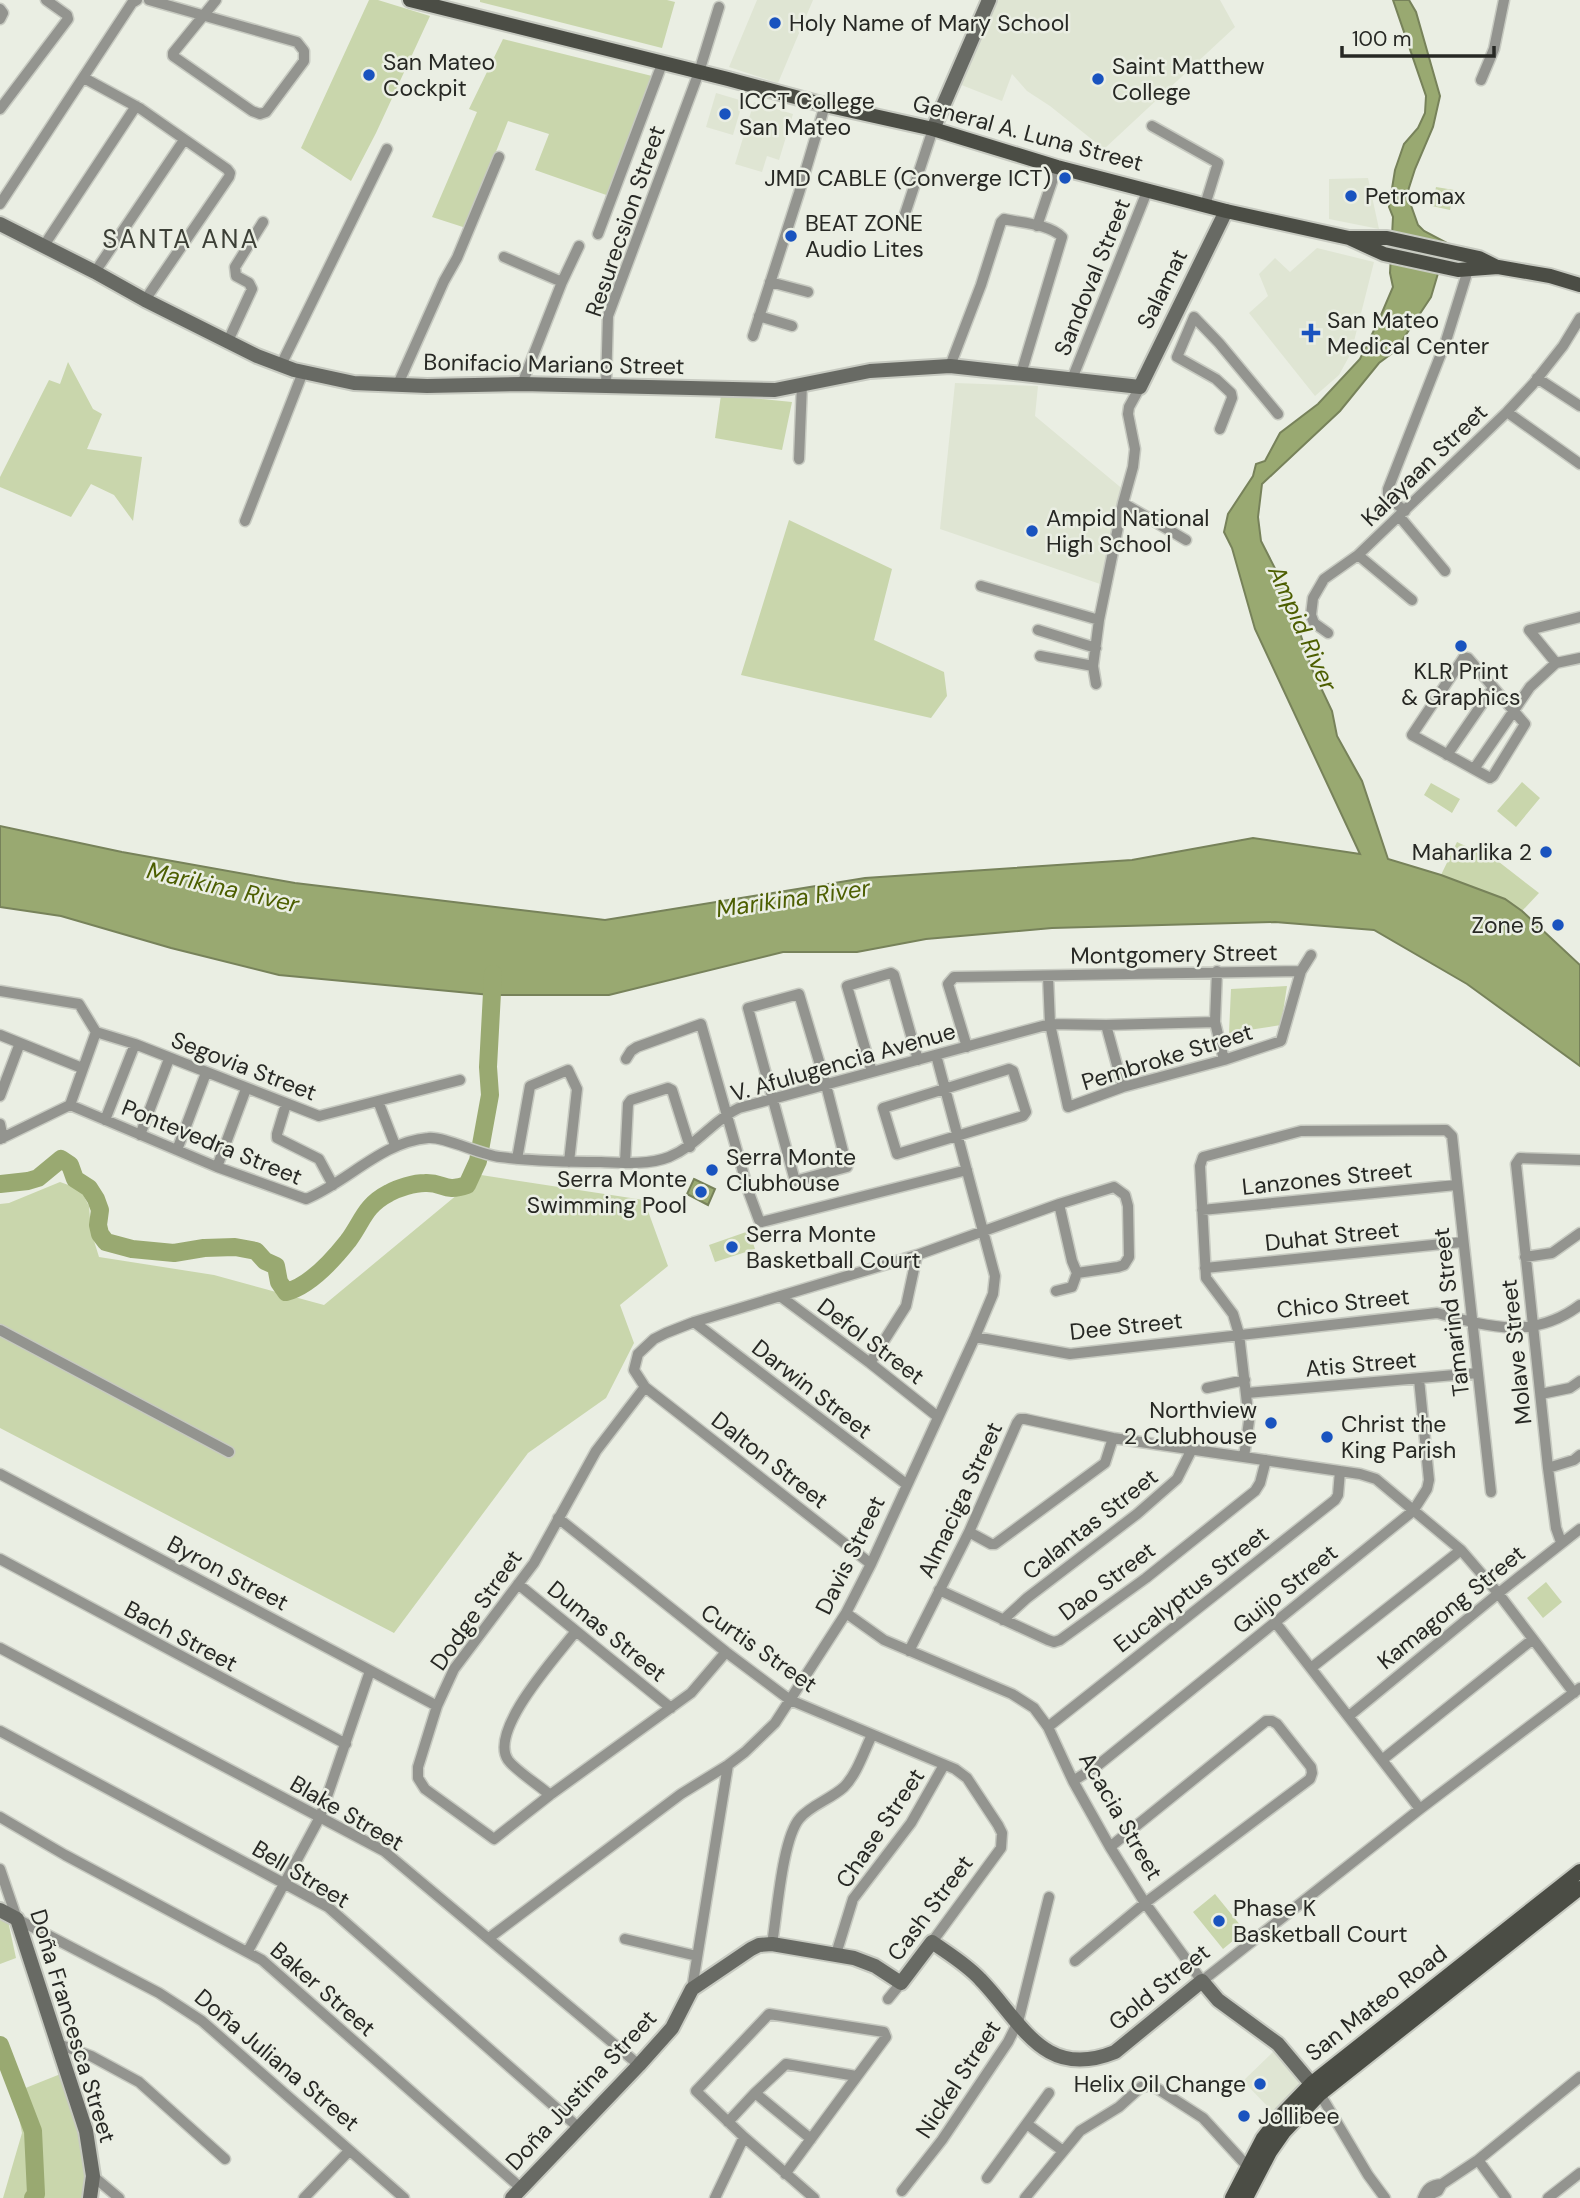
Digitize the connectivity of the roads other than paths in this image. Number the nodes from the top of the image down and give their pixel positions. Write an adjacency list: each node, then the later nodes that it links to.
1 (137, 0): 14 (street)
2 (149, 0): 10 (street)
3 (216, 0): 10 (street)
4 (410, 0): 12 (main road, General A. Luna Street)
5 (989, 0): 20 (street)
6 (1504, 0): 15 (street)
7 (53, 2): 18 (street)
8 (719, 7): 13 (street, Resurecsion Street)
9 (0, 9): 11 (street)
10 (202, 16): 10 (street)
11 (0, 19)
12 (662, 64): 13 (main road, General A. Luna Street); 33 (street)
13 (699, 72): 16 (main road, General A. Luna Street); 62 (street, Resurecsion Street)
14 (84, 78): 17 (street); 26 (street)
15 (1481, 79)
16 (825, 105): 20 (main road, General A. Luna Street); 43 (street)
17 (136, 106): 21 (street); 36 (street)
18 (0, 109)
19 (1152, 126): 27 (street)
20 (933, 130): 24 (main road, General A. Luna Street); 29 (street)
21 (184, 140): 40 (street); 45 (street)
22 (387, 149): 53 (street)
23 (499, 157): 59 (street)
24 (1057, 167): 25 (main road, General A. Luna Street); 32 (street)
25 (1148, 189): 27 (main road, General A. Luna Street); 58 (street, Sandoval Street)
26 (0, 204)
27 (1205, 205): 28 (main road, General A. Luna Street)
28 (1226, 211): 34 (main road, General A. Luna Street); 46 (street, Salamat)
29 (905, 214)
30 (263, 222): 52 (street)
31 (0, 224): 36 (street, Bonifacio Mariano Street)
32 (1037, 226): 54 (street); 56 (street)
33 (598, 234)
34 (1349, 238): 38 (main road, General A. Luna Street); 39 (main road, General A. Luna Street)
35 (579, 246): 42 (street)
36 (43, 247): 40 (street, Bonifacio Mariano Street)
37 (504, 257): 42 (street)
38 (1499, 267): 39 (main road, General A. Luna Street); 41 (main road, General A. Luna Street)
39 (1463, 270): 71 (street)
40 (95, 272): 45 (street, Bonifacio Mariano Street)
41 (1579, 281)
42 (562, 282): 60 (street)
43 (770, 282): 44 (street); 47 (street)
44 (808, 292)
45 (145, 300): 52 (street, Bonifacio Mariano Street)
46 (1178, 308): 48 (street); 63 (street, Salamat)
47 (759, 316): 50 (street); 51 (street)
48 (1194, 317): 66 (street); 67 (street)
49 (1580, 318): 57 (street, Kalayaan Street)
50 (792, 326)
51 (753, 336)
52 (228, 341): 53 (street, Bonifacio Mariano Street)
53 (281, 365): 55 (street, Bonifacio Mariano Street)
54 (950, 366): 56 (street, Bonifacio Mariano Street); 61 (street, Bonifacio Mariano Street)
55 (303, 372): 59 (street, Bonifacio Mariano Street); 72 (street)
56 (1021, 374): 58 (street, Bonifacio Mariano Street)
57 (1537, 378): 64 (street); 65 (street, Kalayaan Street)
58 (1072, 379): 63 (street, Bonifacio Mariano Street)
59 (398, 384): 60 (street, Bonifacio Mariano Street)
60 (522, 384): 62 (street, Bonifacio Mariano Street)
61 (802, 384): 62 (street, Bonifacio Mariano Street); 68 (street)
62 (606, 386)
63 (1140, 387): 70 (street)
64 (1580, 406)
65 (1507, 412): 69 (street); 71 (street, Kalayaan Street)
66 (1278, 414)
67 (1220, 429)
68 (799, 459)
69 (1580, 464)
70 (1123, 503): 73 (street); 79 (street)
71 (1402, 514): 74 (street, Kalayaan Street); 75 (street)
72 (245, 521)
73 (1186, 540)
74 (1358, 555): 77 (street); 81 (street, Kalayaan Street)
75 (1446, 571)
76 (981, 586): 79 (street)
77 (1412, 600)
78 (1580, 617): 85 (street)
79 (1099, 620): 82 (street)
80 (1038, 630): 82 (street)
81 (1328, 633)
82 (1096, 648): 86 (street)
83 (1040, 656): 86 (street)
84 (1580, 658): 85 (street)
85 (1556, 663): 89 (street)
86 (1093, 666): 87 (street)
87 (1096, 684)
88 (1493, 688): 89 (street); 90 (street); 90 (street)
89 (1514, 710): 91 (street); 91 (street)
90 (1447, 755): 91 (street)
91 (1474, 769)
92 (1311, 955): 94 (street)
93 (1217, 971): 94 (street, Montgomery Street); 95 (street, Montgomery Street); 97 (street)
94 (1301, 971): 109 (street, Pembroke Street)
95 (1048, 976): 98 (street); 104 (street, Montgomery Street)
96 (0, 991): 100 (street)
97 (1215, 1022): 99 (street, V. Afulugencia Avenue); 109 (street)
98 (1050, 1024): 99 (street, V. Afulugencia Avenue); 104 (street, V. Afulugencia Avenue); 115 (street, Pembroke Street)
99 (1106, 1025): 115 (street)
100 (96, 1032): 103 (street, Segovia Street); 110 (street)
101 (0, 1035): 102 (street)
102 (20, 1043): 110 (street); 118 (street)
103 (135, 1044): 106 (street, Segovia Street); 124 (street)
104 (967, 1047): 105 (street, V. Afulugencia Avenue)
105 (936, 1055): 108 (street, V. Afulugencia Avenue); 117 (street, Davis Street)
106 (169, 1059): 112 (street, Segovia Street); 126 (street)
107 (626, 1059): 123 (street)
108 (918, 1060): 111 (street, V. Afulugencia Avenue); 111 (street)
109 (1224, 1060): 115 (street, Pembroke Street)
110 (82, 1068): 122 (street)
111 (872, 1072): 114 (street, V. Afulugencia Avenue)
112 (206, 1073): 116 (street, Segovia Street); 131 (street)
113 (460, 1080): 120 (street, Segovia Street)
114 (826, 1084): 119 (street, V. Afulugencia Avenue); 119 (street); 119 (street)
115 (1122, 1087)
116 (246, 1089): 121 (street, Segovia Street); 137 (street)
117 (945, 1089): 127 (street, Davis Street); 127 (street); 127 (street)
118 (0, 1096)
119 (773, 1099): 123 (street, V. Afulugencia Avenue)
120 (377, 1101): 121 (street, Segovia Street); 129 (street)
121 (286, 1104): 139 (street)
122 (69, 1105): 124 (street, Pontevedra Street); 128 (street)
123 (728, 1113): 130 (street, V. Afulugencia Avenue); 138 (street)
124 (105, 1120): 126 (street, Pontevedra Street)
125 (0, 1124): 128 (street)
126 (140, 1135): 131 (street, Pontevedra Street)
127 (958, 1136): 138 (street, Davis Street)
128 (2, 1139)
129 (395, 1145): 132 (street, Pontevedra Street); 139 (street, Pontevedra Street)
130 (690, 1147): 136 (street, V. Afulugencia Avenue); 136 (street)
131 (177, 1150): 137 (street, Pontevedra Street)
132 (493, 1156): 133 (street, V. Afulugencia Avenue)
133 (517, 1159): 135 (street, V. Afulugencia Avenue); 135 (street)
134 (1580, 1160): 147 (street, Molave Street)
135 (569, 1162): 136 (street, V. Afulugencia Avenue)
136 (625, 1163)
137 (217, 1167): 139 (street, Pontevedra Street)
138 (967, 1170): 143 (street, Davis Street)
139 (333, 1185)
140 (1456, 1185): 142 (street, Lanzones Street); 142 (street, Tamarind Street); 145 (street, Tamarind Street)
141 (1059, 1205): 143 (street); 149 (street); 149 (street)
142 (1202, 1210): 148 (street)
143 (984, 1232): 146 (street); 158 (street, Davis Street)
144 (1580, 1233): 147 (street)
145 (1462, 1242): 148 (street, Duhat Street); 154 (street, Tamarind Street)
146 (918, 1255): 151 (street); 159 (street)
147 (1525, 1257): 155 (street, Molave Street)
148 (1205, 1268): 157 (street)
149 (1077, 1273): 150 (street)
150 (1056, 1291)
151 (780, 1296): 153 (street); 159 (street, Defol Street)
152 (1580, 1305): 155 (street, Chico Street)
153 (694, 1322): 164 (street); 178 (street, Darwin Street)
154 (1472, 1322): 155 (street, Chico Street); 157 (street, Chico Street); 160 (street, Tamarind Street)
155 (1533, 1327): 167 (street, Molave Street)
156 (0, 1330): 171 (street)
157 (1239, 1334): 158 (street, Dee Street); 162 (street)
158 (975, 1337): 168 (street, Davis Street)
159 (870, 1363): 168 (street, Defol Street)
160 (1478, 1373): 161 (street, Atis Street); 179 (street, Tamarind Street)
161 (1419, 1379): 166 (street, Atis Street); 180 (street, Guijo Street)
162 (1245, 1380): 165 (street); 166 (street)
163 (1580, 1381): 167 (street)
164 (645, 1387): 181 (street, Dodge Street); 187 (street, Dalton Street)
165 (1207, 1388)
166 (1247, 1393): 173 (street)
167 (1541, 1394): 175 (street, Molave Street)
168 (938, 1417): 178 (street, Davis Street)
169 (1113, 1438): 170 (street, Almaciga Street); 183 (street); 183 (street, Almaciga Street)
170 (1191, 1451): 173 (street, Almaciga Street); 192 (street, Calantas Street)
171 (229, 1452)
172 (1580, 1455): 175 (street)
173 (1244, 1457): 174 (street, Almaciga Street)
174 (1266, 1460): 176 (street, Almaciga Street); 192 (street, Dao Street)
175 (1548, 1468): 184 (street, Molave Street)
176 (1340, 1471): 180 (street, Almaciga Street); 206 (street, Eucalyptus Street)
177 (0, 1474): 200 (street, Byron Street)
178 (906, 1484): 187 (street, Davis Street)
179 (1491, 1492)
180 (1413, 1511): 185 (street, Almaciga Street); 193 (street, Guijo Street)
181 (558, 1518): 188 (street, Dodge Street); 198 (street, Curtis Street)
182 (1580, 1529): 184 (street, Kamagong Street)
183 (969, 1532): 189 (street, Almaciga Street)
184 (1562, 1542): 190 (street, Kamagong Street)
185 (1461, 1550): 190 (street, Almaciga Street); 199 (street)
186 (0, 1559): 209 (street, Bach Street)
187 (871, 1564): 191 (street, Davis Street)
188 (518, 1584): 194 (street, Dumas Street); 203 (street, Dodge Street)
189 (939, 1590): 192 (street, Dao Street); 197 (street, Almaciga Street)
190 (1498, 1593): 195 (street, Almaciga Street); 205 (street, Kamagong Street)
191 (846, 1613): 197 (street, Acacia Street); 202 (street, Davis Street)
192 (1003, 1620)
193 (1275, 1622): 199 (street); 213 (street, Guijo Street)
194 (576, 1631): 204 (street, Dumas Street); 214 (street)
195 (1533, 1639): 201 (street, Almaciga Street); 210 (street)
196 (0, 1648): 217 (street, Blake Street)
197 (909, 1651): 206 (street, Acacia Street)
198 (726, 1652): 202 (street, Curtis Street); 204 (street, Dodge Street)
199 (1311, 1668): 205 (street)
200 (370, 1671): 203 (street, Byron Street); 209 (street)
201 (1577, 1690): 215 (street, Gold Street)
202 (790, 1700): 208 (street, Curtis Street); 211 (street, Davis Street)
203 (437, 1706): 214 (street, Dodge Street)
204 (671, 1708): 214 (street, Dodge Street)
205 (1349, 1716): 210 (street)
206 (1048, 1727): 213 (street, Acacia Street)
207 (0, 1731): 222 (street, Bell Street)
208 (872, 1735): 212 (street, Curtis Street); 231 (street)
209 (346, 1744): 217 (street)
210 (1382, 1760): 215 (street)
211 (727, 1765): 228 (street, Davis Street); 234 (street, Doña Justina Street)
212 (944, 1765): 218 (street, Curtis Street); 233 (street, Chase Street)
213 (1073, 1781): 219 (street, Acacia Street)
214 (550, 1795)
215 (1420, 1808): 236 (street, Gold Street)
216 (0, 1817): 232 (street, Baker Street)
217 (320, 1817): 222 (street); 228 (street, Blake Street)
218 (1003, 1841): 230 (street, Cash Street)
219 (1110, 1847): 225 (street, Acacia Street); 225 (street)
220 (0, 1869): 227 (street, Doña Francesca Street)
221 (1580, 1871): 245 (main road, San Mateo Road)
222 (284, 1883): 232 (street); 250 (street, Bell Street)
223 (1580, 1888): 245 (main road, San Mateo Road)
224 (1049, 1897): 240 (street, Nickel Street)
225 (1145, 1903): 235 (street); 236 (street, Acacia Street)
226 (0, 1910): 227 (street, Doña Juliana Street)
227 (17, 1919): 241 (street, Doña Francesca Street); 253 (street, Doña Juliana Street)
228 (489, 1938): 242 (street, Blake Street)
229 (625, 1939): 234 (street)
230 (932, 1942): 237 (street, Cash Street); 240 (street, Gold Street)
231 (772, 1944): 233 (street); 238 (street)
232 (248, 1951): 264 (street, Baker Street)
233 (836, 1954): 237 (street)
234 (697, 1956): 238 (street, Doña Justina Street)
235 (1074, 1961)
236 (1202, 1981): 240 (street, Gold Street); 245 (street, Acacia Street)
237 (901, 1983): 239 (street, Cash Street)
238 (692, 1989): 242 (street, Doña Justina Street)
239 (888, 1999)
240 (1018, 2022): 263 (street, Nickel Street)
241 (58, 2044): 255 (street); 260 (street, Doña Francesca Street)
242 (639, 2065): 250 (street, Doña Justina Street)
243 (856, 2076): 246 (street); 248 (street); 252 (street)
244 (1580, 2077): 256 (street)
245 (1316, 2088): 257 (main road, San Mateo Road); 273 (main road, San Mateo Road); 274 (street)
246 (755, 2093): 248 (street); 252 (street)
247 (1049, 2093): 249 (street)
248 (728, 2123): 251 (street)
249 (1027, 2124): 254 (street); 261 (street)
250 (579, 2128): 264 (street, Doña Justina Street)
251 (744, 2137): 259 (street); 269 (street)
252 (811, 2139): 259 (street)
253 (349, 2151): 267 (street); 268 (street, Doña Juliana Street)
254 (1063, 2151): 257 (street); 271 (street)
255 (225, 2159)
256 (1478, 2160): 262 (street); 275 (street)
257 (1248, 2166): 272 (main road, San Mateo Road)
258 (1580, 2173): 276 (street)
259 (785, 2174): 270 (street)
260 (93, 2176): 265 (street, Doña Francesca Street); 266 (street)
261 (987, 2178)
262 (1442, 2184)
263 (902, 2191)
264 (516, 2193)
265 (90, 2198)
266 (119, 2198)
267 (304, 2198)
268 (404, 2198)
269 (715, 2198)
270 (814, 2198)
271 (1026, 2198)
272 (1232, 2198)
273 (1246, 2198)
274 (1385, 2198)
275 (1506, 2198)
276 (1548, 2198)

